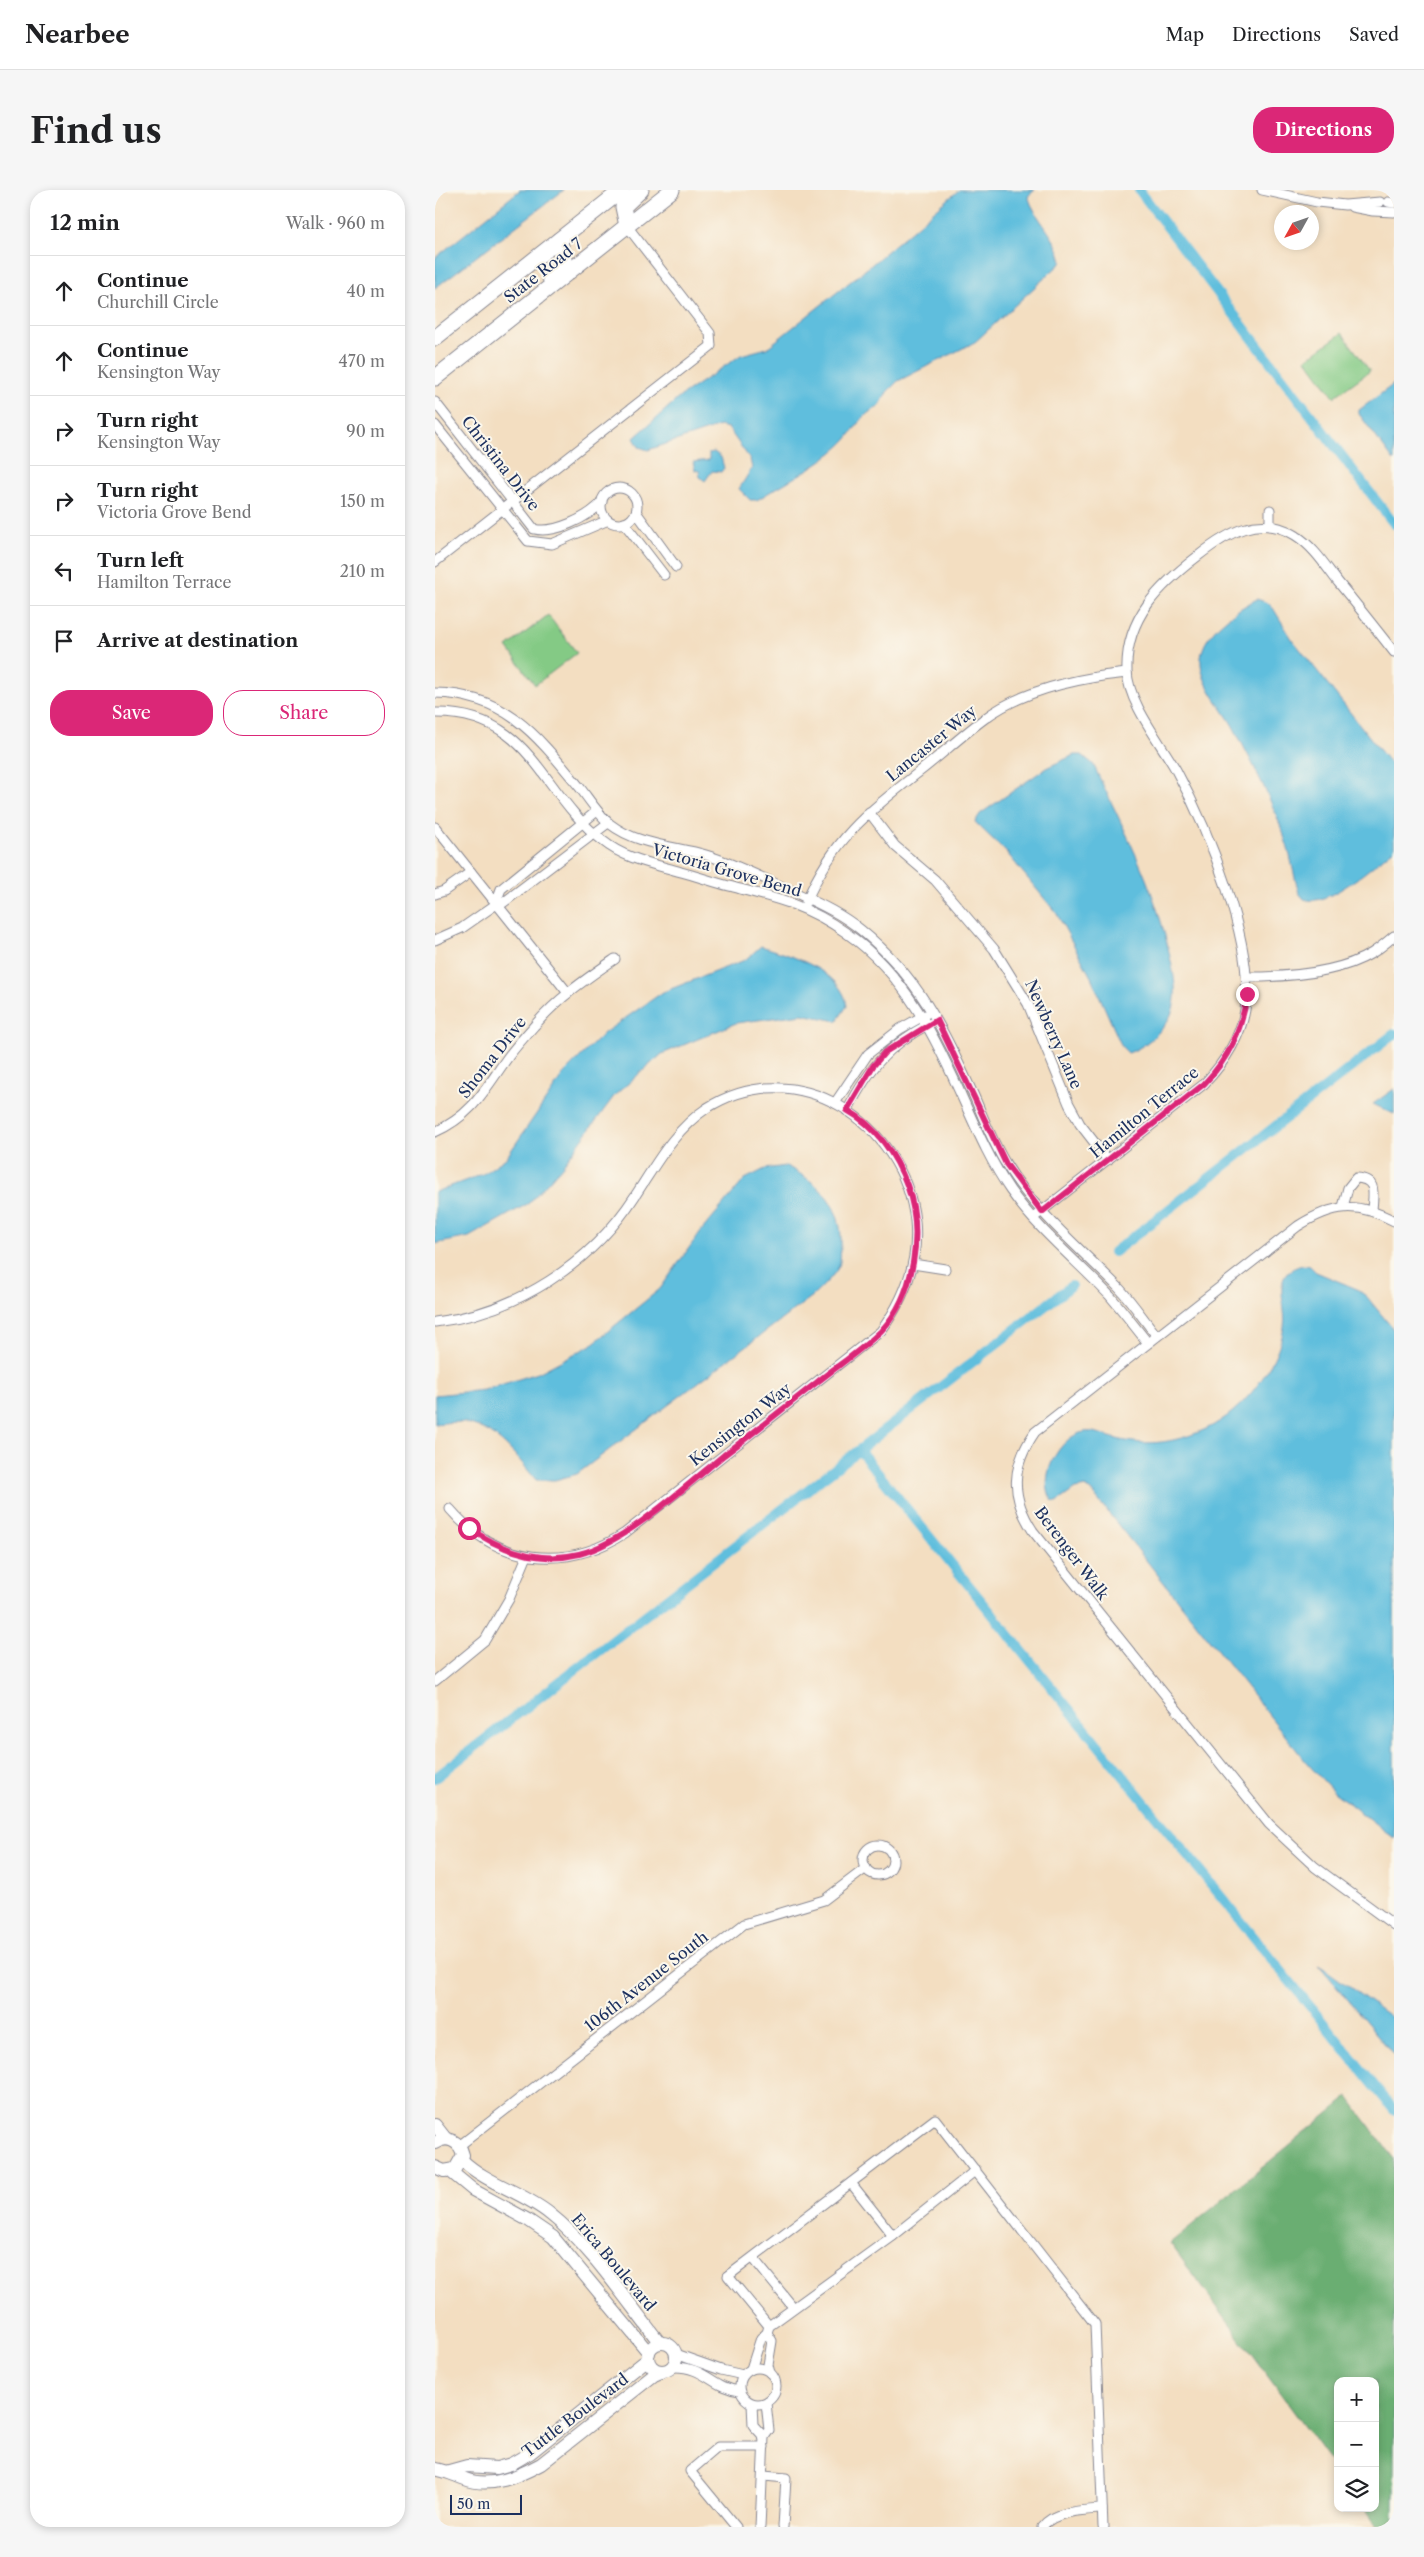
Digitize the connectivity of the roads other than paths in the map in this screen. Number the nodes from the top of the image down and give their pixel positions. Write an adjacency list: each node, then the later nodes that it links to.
1 (622, 190): 9 (main road, State Road 7)
2 (641, 190): 8 (main road)
3 (672, 190): 8 (main road, State Road 7)
4 (1262, 190): 6 (street)
5 (1387, 202): 6 (street)
6 (1345, 205): 7 (street)
7 (1394, 212)
8 (627, 226): 10 (main road, State Road 7); 15 (street)
9 (559, 240): 10 (main road); 11 (main road, State Road 7)
10 (516, 314): 12 (main road, State Road 7)
11 (435, 338)
12 (435, 378)
13 (435, 402): 15 (street, Christina Drive)
14 (435, 425): 17 (street, Christina Drive)
15 (513, 501): 16 (street, Christina Drive); 17 (street)
16 (602, 502): 19 (street); 20 (street)
17 (501, 510): 20 (street, Christina Drive); 23 (street)
18 (1270, 510): 22 (street)
19 (636, 512): 21 (street); 24 (street)
20 (606, 520): 21 (street)
21 (624, 523): 25 (street)
22 (1270, 526): 26 (street); 27 (street)
23 (435, 562)
24 (676, 567)
25 (664, 575)
26 (1394, 652)
27 (1127, 673): 31 (street, Lancaster Way); 44 (street, Hamilton Terrace)
28 (435, 693): 30 (street, Victoria Grove Bend)
29 (435, 714): 32 (street, Victoria Grove Bend)
30 (597, 811): 32 (street); 33 (street, Victoria Grove Bend)
31 (869, 812): 38 (street, Lancaster Way); 52 (street, Newberry Lane)
32 (583, 822): 35 (street, Victoria Grove Bend); 39 (street)
33 (608, 823): 35 (street); 38 (street, Victoria Grove Bend)
34 (435, 827): 36 (street)
35 (594, 834): 39 (street); 40 (street, Victoria Grove Bend)
36 (471, 872): 37 (street); 39 (street)
37 (435, 894)
38 (808, 898): 40 (street, Lancaster Way); 46 (street, Victoria Grove Bend)
39 (495, 905): 42 (street); 45 (street)
40 (805, 907): 48 (street, Victoria Grove Bend)
41 (1394, 936): 44 (street)
42 (435, 940)
43 (615, 959): 45 (street, Shoma Drive)
44 (1247, 978): 52 (street, Hamilton Terrace)
45 (568, 993): 51 (street, Shoma Drive)
46 (932, 1011): 47 (street, Victoria Grove Bend); 48 (street)
47 (937, 1020): 48 (street); 55 (street, Victoria Grove Bend)
48 (924, 1021): 49 (street); 50 (street); 56 (street, Victoria Grove Bend)
49 (835, 1104): 50 (street, Kensington Way); 60 (street, Kensington Way)
50 (847, 1110): 58 (street, Kensington Way)
51 (435, 1132)
52 (1108, 1160): 55 (street, Hamilton Terrace)
53 (1343, 1207): 54 (street, Berenger Walk); 54 (street); 61 (street, Berenger Walk)
54 (1371, 1210): 57 (street, Berenger Walk)
55 (1042, 1212): 56 (street, Hamilton Terrace); 61 (street, Victoria Grove Bend)
56 (1033, 1218): 62 (street, Victoria Grove Bend)
57 (1394, 1221)
58 (913, 1264): 59 (street); 64 (street, Kensington Way)
59 (945, 1270)
60 (435, 1322)
61 (1157, 1336): 62 (street, Berenger Walk)
62 (1148, 1343): 67 (street, Berenger Walk)
63 (450, 1509): 64 (street, Kensington Way)
64 (527, 1556): 65 (street)
65 (435, 1681)
66 (866, 1868): 70 (street, 106th Avenue South)
67 (1394, 1925)
68 (435, 2125): 69 (street)
69 (441, 2141): 70 (street)
70 (459, 2146): 71 (street)
71 (462, 2160): 74 (street); 80 (street, Erica Boulevard)
72 (435, 2167): 74 (street)
73 (976, 2170): 75 (street); 76 (street); 94 (street)
74 (450, 2171): 82 (street, Erica Boulevard)
75 (851, 2183): 76 (street); 77 (street)
76 (893, 2236): 78 (street)
77 (753, 2258): 78 (street); 79 (street)
78 (793, 2307): 79 (street)
79 (768, 2330): 84 (street); 85 (street)
80 (660, 2343): 81 (street); 82 (street)
81 (677, 2354): 83 (street); 84 (street)
82 (648, 2356): 83 (street); 92 (street, Tuttle Boulevard)
83 (667, 2369): 86 (street); 92 (street, Tuttle Boulevard)
84 (747, 2372): 85 (street); 86 (street)
85 (770, 2373): 87 (street)
86 (740, 2391): 88 (street)
87 (766, 2402): 88 (street); 89 (street)
88 (752, 2404): 89 (street)
89 (764, 2437): 90 (street)
90 (764, 2447): 93 (street); 95 (street)
91 (435, 2469): 92 (street, Tuttle Boulevard)
92 (449, 2471)
93 (764, 2476): 96 (street); 97 (street)
94 (1102, 2510): 98 (street); 99 (street)
95 (736, 2527)
96 (760, 2527)
97 (783, 2527)
98 (1042, 2527)
99 (1103, 2527)

